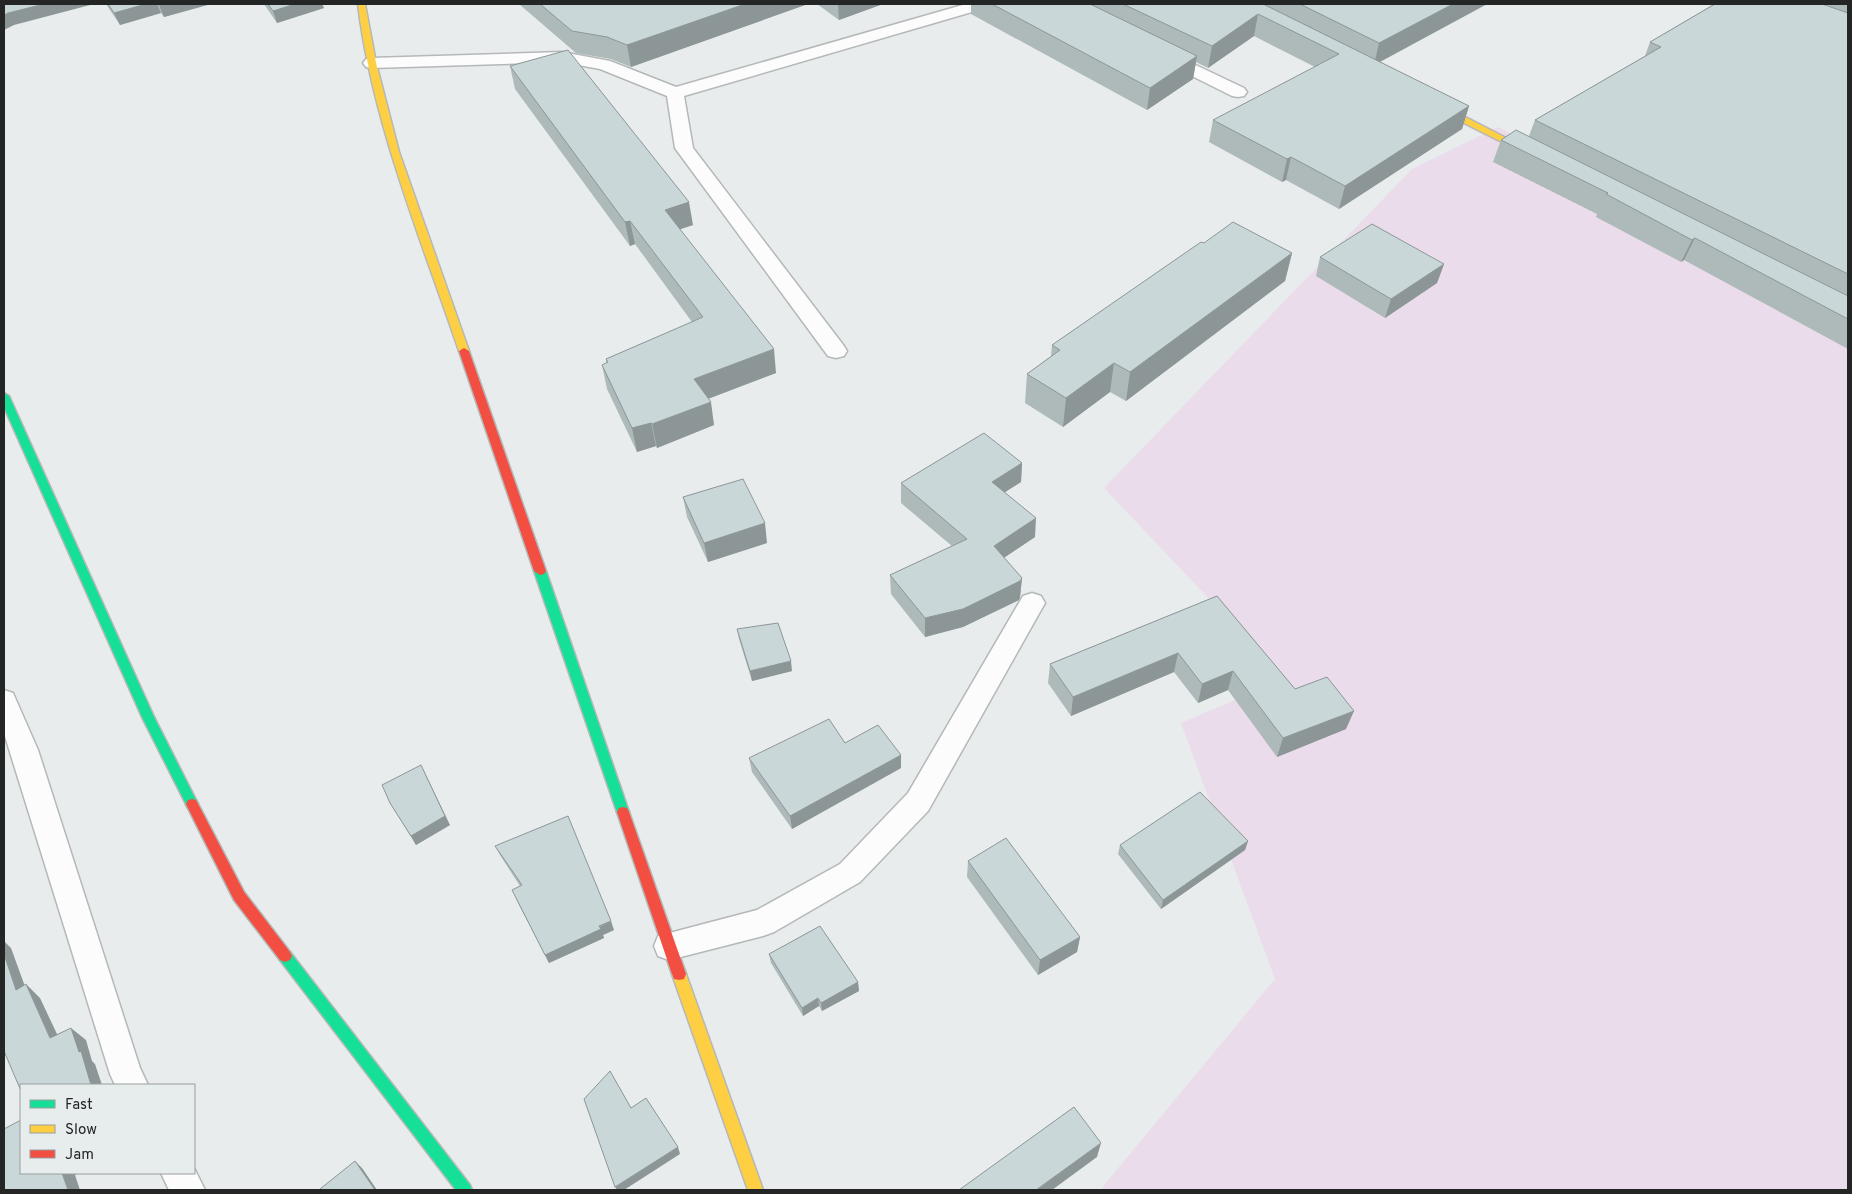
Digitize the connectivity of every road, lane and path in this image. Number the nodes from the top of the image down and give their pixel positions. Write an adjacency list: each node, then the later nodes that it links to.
1 (361, 4): 4 (street)
2 (983, 4): 6 (lane)
3 (1149, 48): 5 (lane)
4 (372, 63): 6 (lane); 13 (street)
5 (1238, 92)
6 (675, 93): 9 (lane)
7 (1422, 98): 8 (street)
8 (1546, 161)
9 (836, 350)
10 (4, 396): 17 (street)
11 (1032, 603): 13 (lane)
12 (4, 701): 14 (lane)
13 (668, 946): 18 (street)
14 (131, 1084)
15 (179, 1174): 16 (lane)
16 (188, 1190)
17 (465, 1190)
18 (756, 1190)

